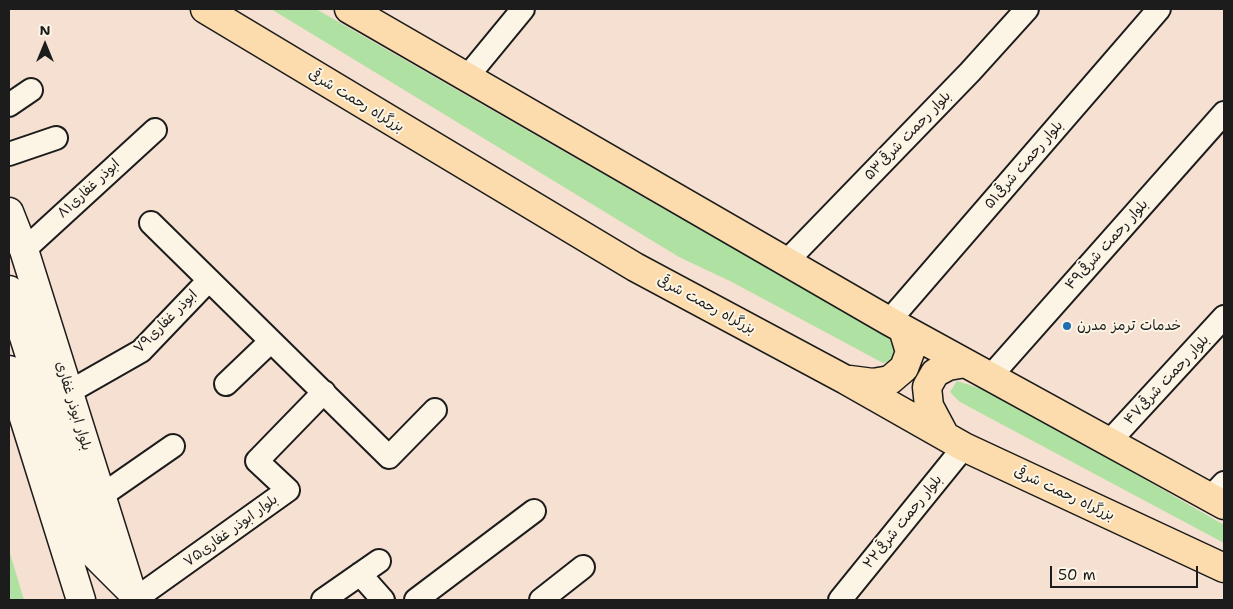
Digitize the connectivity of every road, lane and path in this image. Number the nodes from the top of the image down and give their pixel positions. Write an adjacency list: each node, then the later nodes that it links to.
1 (205, 9): 25 (highway, بزرگراه رحمت شرقی)
2 (349, 9): 6 (highway)
3 (523, 9): 6 (street)
4 (1027, 9): 16 (street, بلوار رحمت شرقی۵۳)
5 (1159, 9): 20 (street, بلوار رحمت شرقی۵۱)
6 (467, 77): 16 (highway)
7 (30, 90): 8 (street)
8 (9, 105)
9 (1224, 113): 24 (street, بلوار رحمت شرقی۴۹)
10 (154, 130): 15 (street, ۸۱ابوذر غفاری)
11 (56, 138): 12 (street)
12 (9, 154)
13 (9, 212): 15 (main road, بلوار ابوذر غفاری)
14 (151, 223): 17 (street)
15 (24, 250): 27 (main road, بلوار ابوذر غفاری)
16 (786, 262): 20 (highway)
17 (209, 280): 21 (street); 27 (street, ۷۹ابوذر غفاری)
18 (9, 290): 40 (main road)
19 (1224, 317): 31 (street, بلوار رحمت شرقی۴۷)
20 (896, 325): 22 (highway); 25 (highway)
21 (271, 340): 26 (street); 28 (street)
22 (965, 363): 24 (highway); 30 (highway)
23 (9, 370): 42 (main road)
24 (990, 377): 31 (highway)
25 (846, 380): 30 (highway, بزرگراه رحمت شرقی)
26 (226, 384)
27 (69, 392): 34 (main road, بلوار ابوذر غفاری)
28 (324, 392): 29 (street); 40 (street, بلوار ابوذر غفاری۷۵)
29 (435, 410)
30 (954, 441): 38 (highway, بزرگراه رحمت شرقی); 41 (street, بلوار رحمت شرقی۲۲)
31 (1109, 442): 33 (highway)
32 (173, 446): 34 (street)
33 (1220, 495)
34 (101, 496): 40 (main road, بلوار ابوذر غفاری)
35 (534, 511): 45 (street)
36 (379, 561): 39 (street)
37 (583, 567): 46 (street)
38 (1224, 568)
39 (360, 574): 43 (street); 44 (street)
40 (133, 597)
41 (843, 599)
42 (81, 600)
43 (323, 600)
44 (383, 600)
45 (416, 600)
46 (540, 600)

